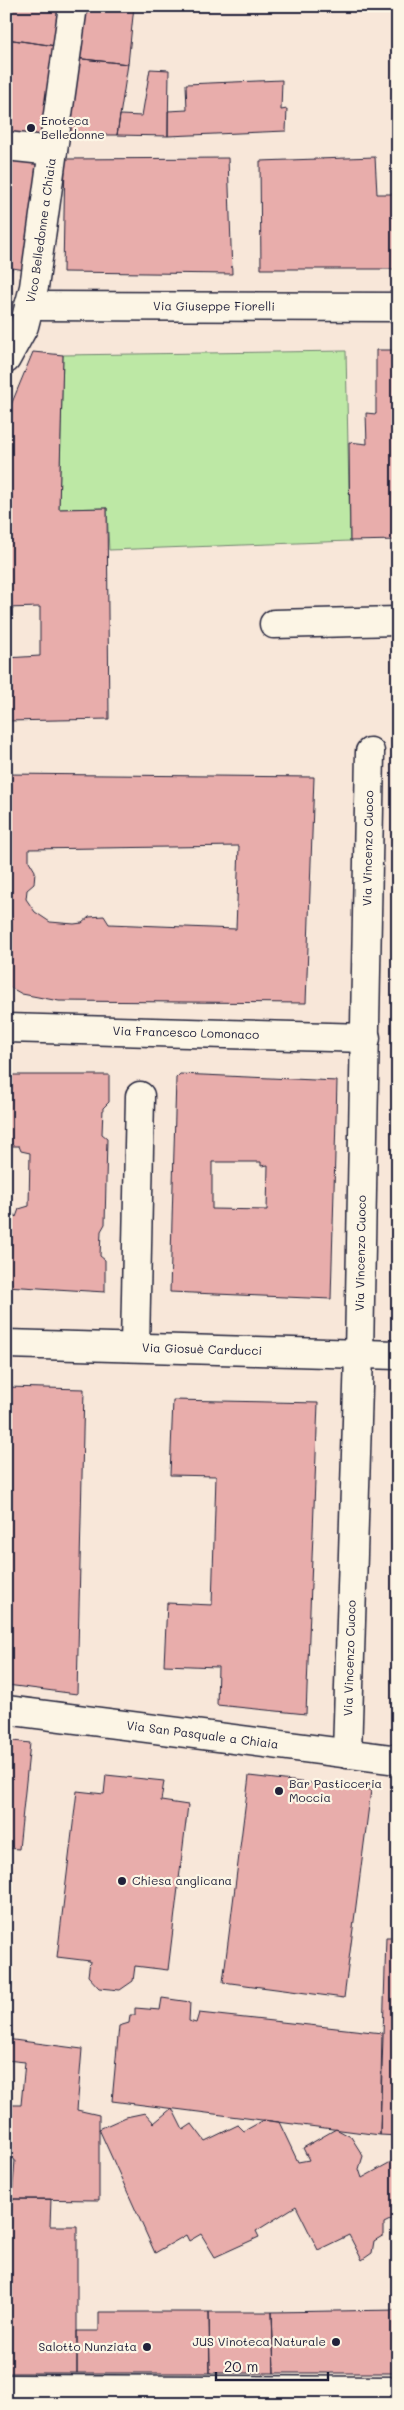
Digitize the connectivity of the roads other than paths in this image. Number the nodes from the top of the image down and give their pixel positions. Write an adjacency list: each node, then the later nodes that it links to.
1 (74, 6): 3 (street, Vico Belledonne a Chiaia)
2 (6, 146): 3 (street)
3 (53, 151): 4 (street, Vico Belledonne a Chiaia)
4 (29, 306): 5 (street, Via Giuseppe Fiorelli); 6 (street, Vico Belledonne a Chiaia)
5 (398, 307)
6 (6, 359)
7 (398, 621): 8 (street)
8 (274, 624)
9 (370, 752): 11 (street, Via Vincenzo Cuoco)
10 (6, 1028): 11 (street, Via Francesco Lomonaco)
11 (366, 1038): 15 (street, Via Vincenzo Cuoco)
12 (140, 1096): 14 (street)
13 (6, 1344): 14 (street, Via Giosuè Carducci)
14 (136, 1347): 15 (street, Via Giosuè Carducci)
15 (359, 1354): 16 (street, Via Giosuè Carducci); 18 (street, Via Vincenzo Cuoco)
16 (398, 1355)
17 (6, 1710): 18 (street, Via San Pasquale a Chiaia)
18 (348, 1754): 19 (street, Via San Pasquale a Chiaia)
19 (398, 1760)
20 (6, 2389): 21 (street)
21 (398, 2391)

